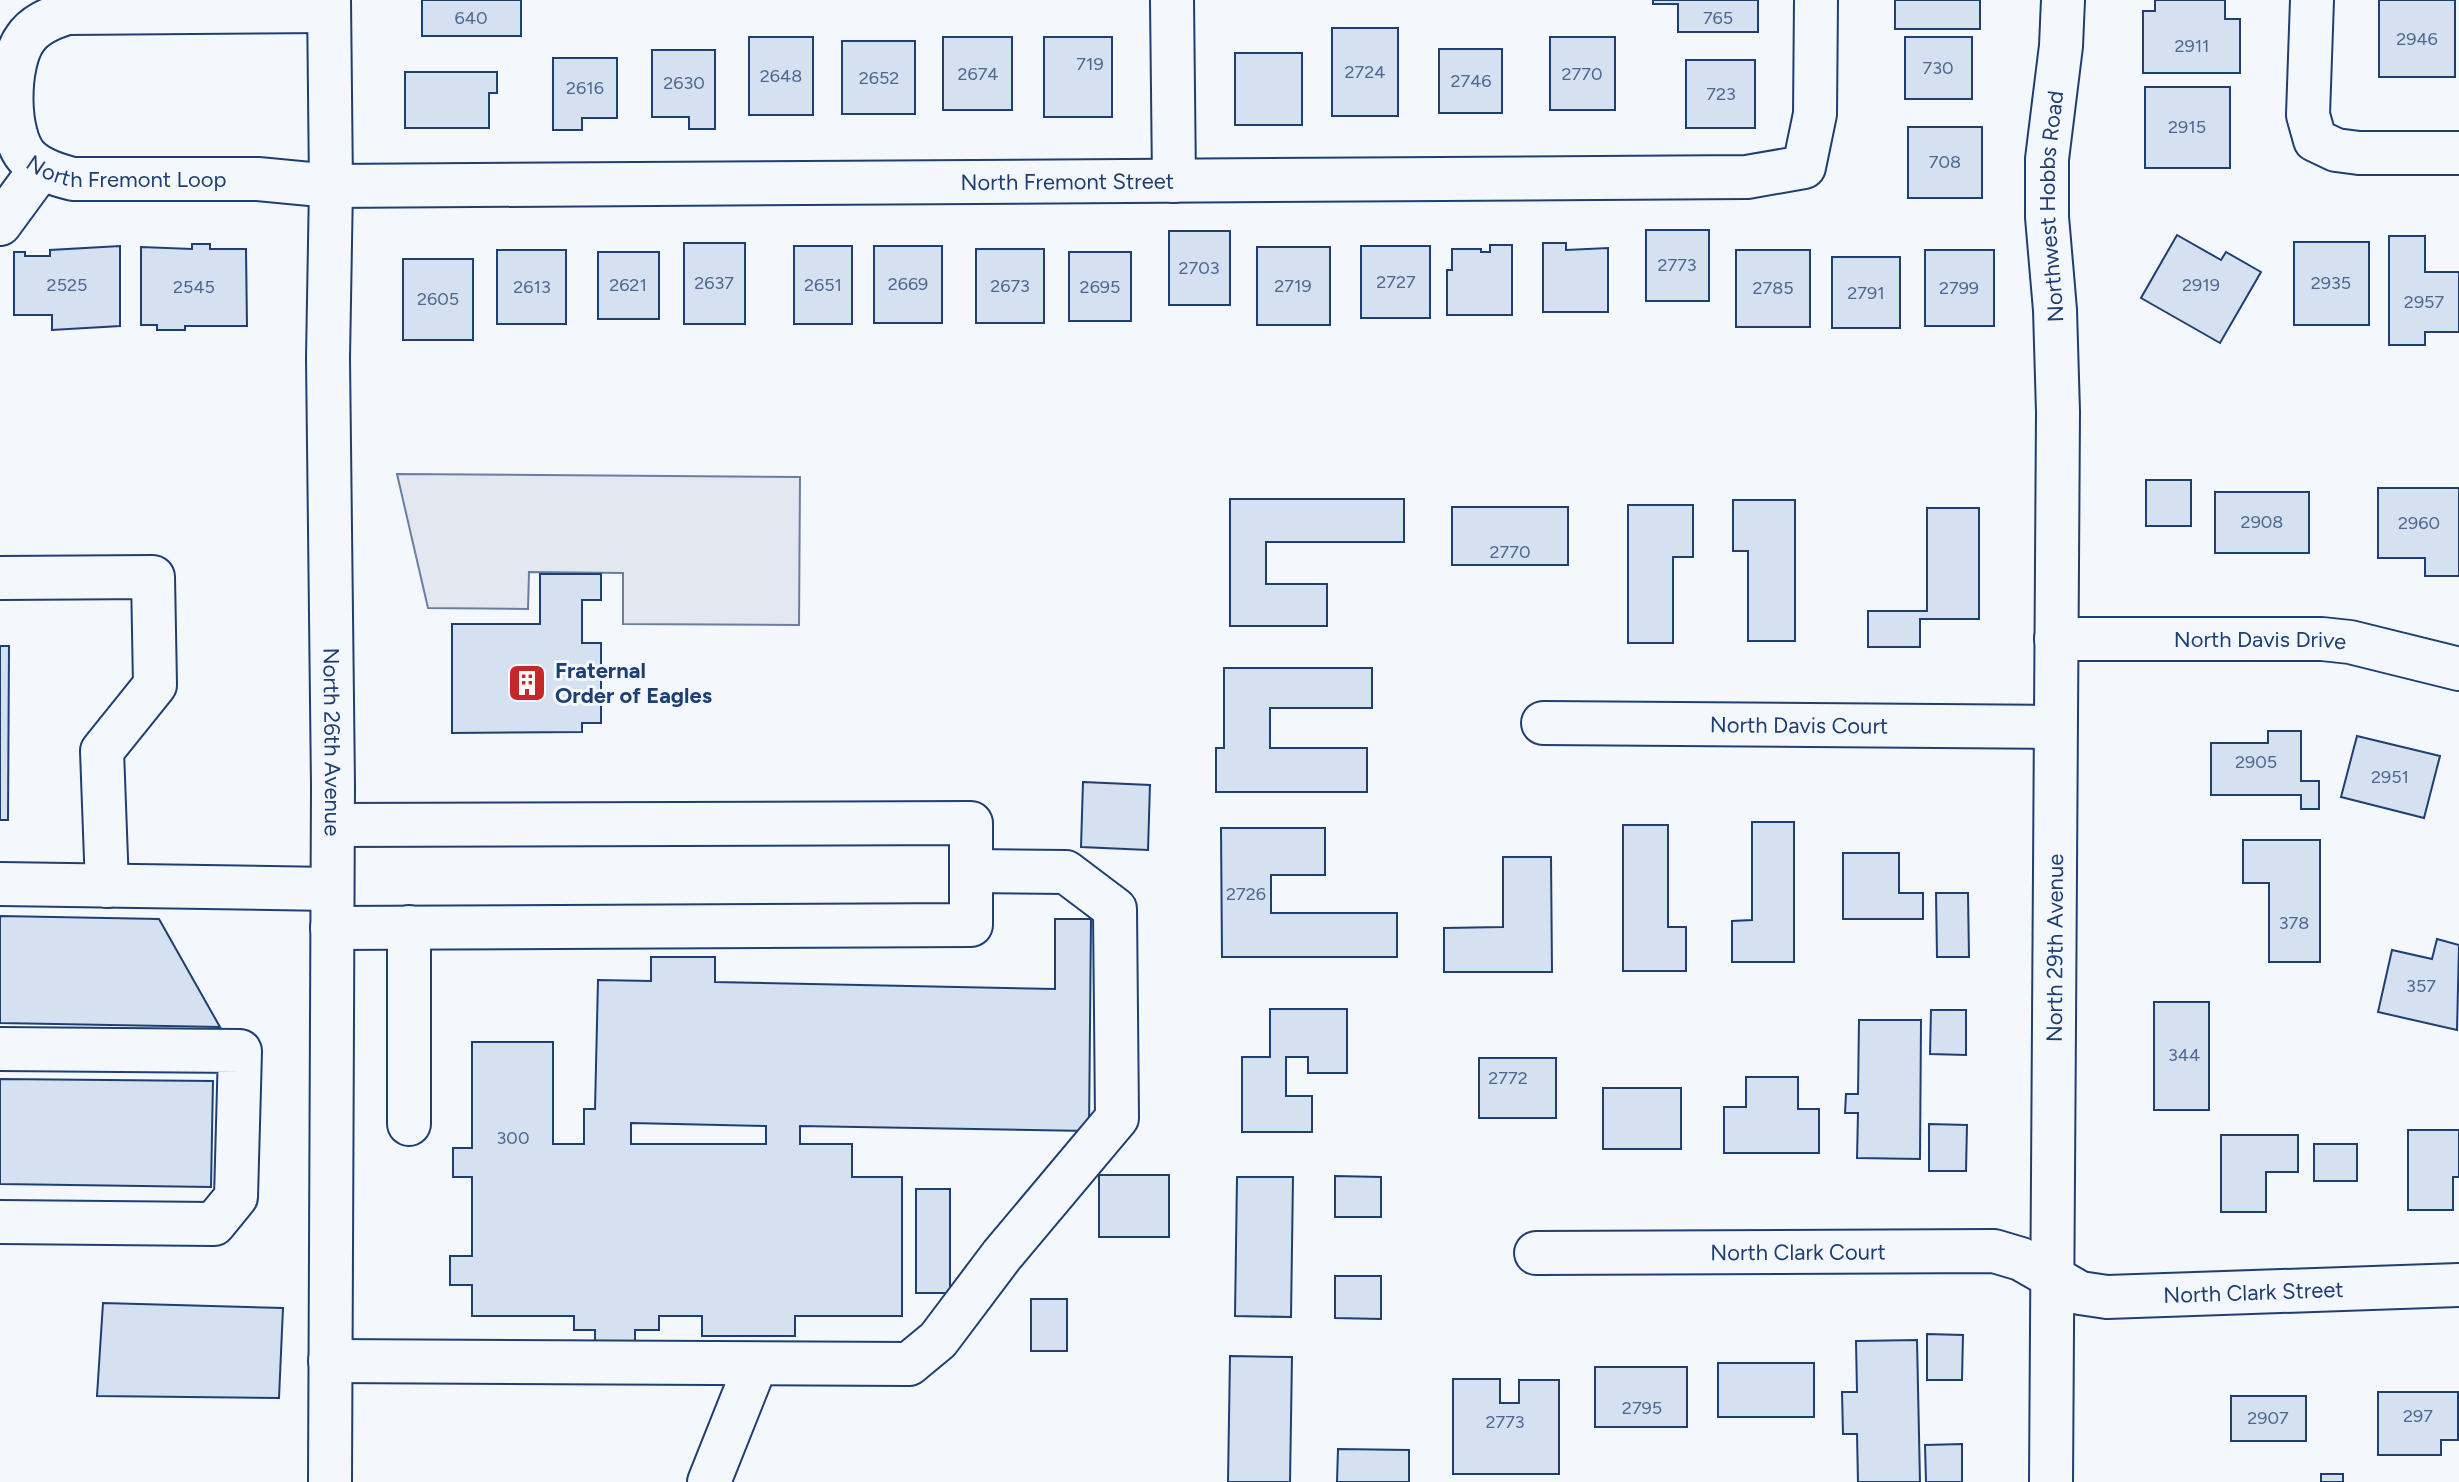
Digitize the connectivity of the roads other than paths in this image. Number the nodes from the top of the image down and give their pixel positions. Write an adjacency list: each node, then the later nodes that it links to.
1 (1172, 0): 9 (street)
2 (1816, 0): 9 (street, North Fremont Street)
3 (2063, 0): 12 (street, Northwest Hobbs Road)
4 (2312, 0): 7 (street)
5 (329, 6): 6 (street, North Fremont Loop); 10 (street, North 26th Avenue)
6 (13, 28): 8 (street, North Fremont Loop)
7 (2459, 153)
8 (41, 168): 10 (street, North Fremont Loop); 11 (street)
9 (1174, 181): 10 (street, North Fremont Street)
10 (331, 186): 18 (street, North 26th Avenue)
11 (0, 224)
12 (2058, 412): 14 (street, North 29th Avenue)
13 (0, 578): 21 (street)
14 (2056, 639): 15 (street, North Davis Drive); 17 (street, North 29th Avenue)
15 (2459, 669)
16 (1543, 723): 17 (street, North Davis Court)
17 (2055, 727): 28 (street, North 29th Avenue)
18 (333, 825): 19 (street); 22 (street, North 26th Avenue)
19 (971, 871): 23 (street); 31 (street)
20 (0, 884): 21 (street)
21 (107, 886): 22 (street)
22 (332, 908): 23 (street); 30 (street, North 26th Avenue)
23 (409, 927): 25 (street)
24 (0, 1049): 26 (street)
25 (409, 1124)
26 (0, 1222)
27 (1536, 1253): 28 (street, North Clark Court)
28 (2053, 1279): 29 (street, North Clark Street); 34 (street, North 29th Avenue)
29 (2459, 1285)
30 (330, 1361): 31 (street); 32 (street, North 26th Avenue)
31 (756, 1364): 33 (street)
32 (330, 1482)
33 (709, 1482)
34 (2051, 1482)

